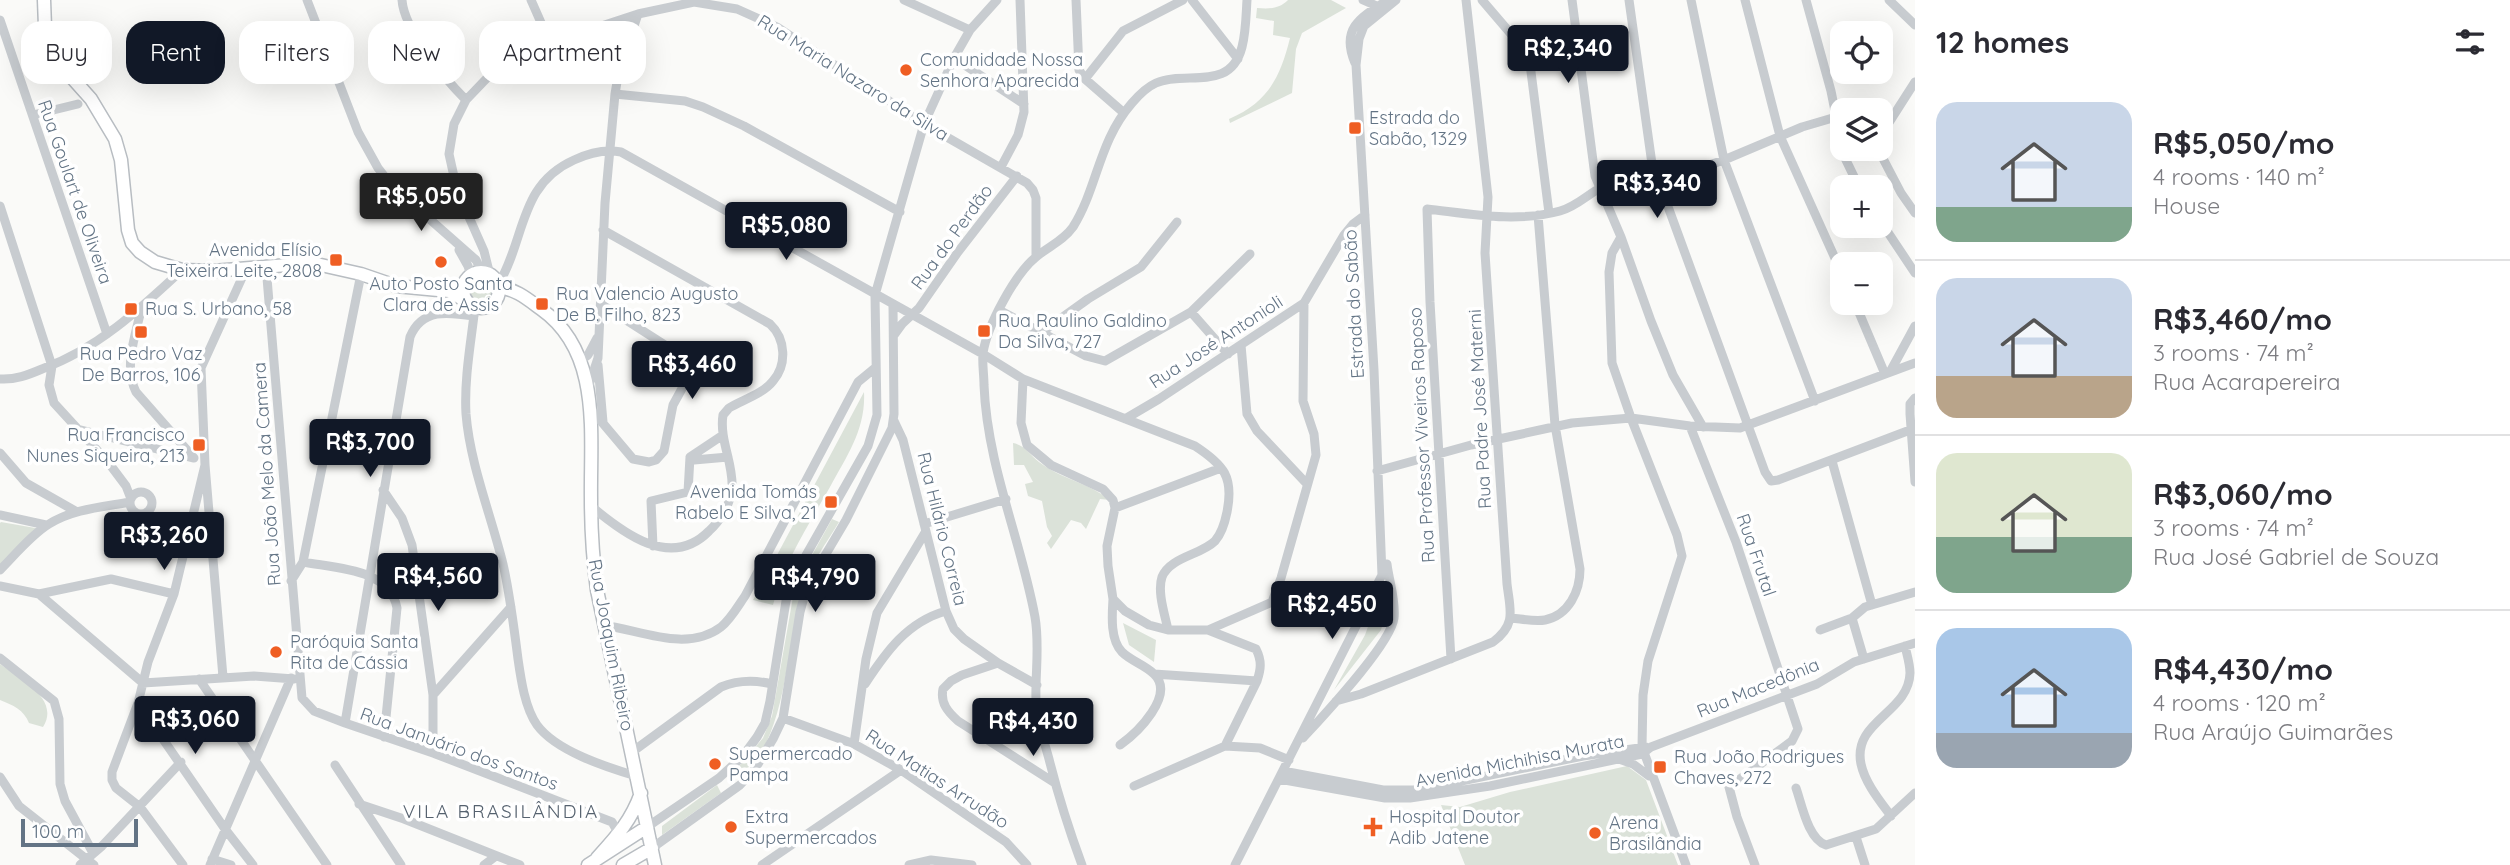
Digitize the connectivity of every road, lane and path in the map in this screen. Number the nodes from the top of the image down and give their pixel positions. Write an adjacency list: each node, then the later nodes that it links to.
1 (44, 0): 74 (main road)
2 (307, 0): 77 (street)
3 (402, 0): 40 (street)
4 (531, 0): 28 (street)
5 (904, 0): 31 (street)
6 (996, 0): 31 (street)
7 (1020, 0): 42 (street)
8 (1076, 0): 35 (street)
9 (1183, 0): 35 (street)
10 (1192, 0): 33 (street)
11 (1247, 0): 33 (street)
12 (1363, 0): 25 (street)
13 (1396, 0): 23 (street, Estrada do Sabão)
14 (1466, 0): 63 (street, Rua Padre José Materni)
15 (1482, 0): 59 (street)
16 (1572, 0): 56 (street)
17 (1629, 0): 53 (street)
18 (1691, 0): 50 (street)
19 (1745, 0): 48 (street)
20 (1805, 0): 39 (street)
21 (1889, 0): 30 (street)
22 (693, 1): 24 (street, Rua Maria Nazaro da Silva); 26 (street, Rua Maria Nazaro da Silva)
23 (1388, 4): 25 (street, Estrada do Sabão); 34 (street, Estrada do Sabão)
24 (739, 5): 47 (street, Rua Maria Nazaro da Silva)
25 (1377, 6): 34 (street, Estrada do Sabão)
26 (638, 14): 29 (street, Rua Maria Nazaro da Silva); 38 (street, Rua Joaquim Ribeiro)
27 (0, 20): 44 (street, Rua Goulart de Oliveira)
28 (540, 21)
29 (617, 21)
30 (1915, 25)
31 (970, 30): 32 (street)
32 (954, 58): 42 (street); 47 (street)
33 (1238, 59): 43 (street)
34 (1356, 65): 61 (street, Estrada do Sabão)
35 (1084, 79): 43 (street)
36 (1915, 82): 45 (street)
37 (481, 84): 40 (street, Rua Maria Nazaro da Silva)
38 (615, 94): 49 (street, Rua Joaquim Ribeiro); 58 (street)
39 (1832, 98)
40 (466, 100): 66 (street, Rua Maria Nazaro da Silva)
41 (78, 104): 44 (street)
42 (1024, 104): 52 (street)
43 (1124, 113): 71 (street)
44 (33, 114): 93 (street, Rua Goulart de Oliveira)
45 (1893, 116)
46 (1830, 119): 48 (street)
47 (923, 124): 52 (street, Rua Maria Nazaro da Silva); 58 (street)
48 (1780, 136): 50 (street); 69 (street)
49 (609, 150): 65 (street, Rua Joaquim Ribeiro); 77 (street); 79 (street)
50 (1724, 160): 55 (street); 109 (street)
51 (1884, 161): 60 (street)
52 (1001, 167): 54 (street, Rua Maria Nazaro da Silva)
53 (1653, 171): 55 (street); 56 (street)
54 (1017, 176): 71 (street, Rua Maria Nazaro da Silva); 90 (street, Rua do Perdão)
55 (1659, 182): 117 (street)
56 (1600, 188): 59 (street); 67 (street)
57 (0, 206): 102 (street)
58 (900, 212): 79 (street)
59 (1549, 213): 62 (street)
60 (1915, 213)
61 (1365, 215): 81 (street, Rua José Antonioli); 133 (street, Estrada do Sabão)
62 (1538, 215): 63 (street); 115 (street)
63 (1486, 217): 124 (street, Rua Padre José Materni); 126 (street, Rua Professor Viveiros Raposo)
64 (1177, 222): 92 (street)
65 (603, 230): 83 (street, Rua Joaquim Ribeiro); 123 (street)
66 (475, 234): 77 (street); 77 (street, Rua Maria Nazaro da Silva)
67 (1622, 237): 111 (street); 118 (street)
68 (1892, 238): 75 (street)
69 (1832, 252)
70 (1250, 254): 88 (street)
71 (1036, 257): 87 (street)
72 (266, 267): 73 (main road); 76 (main road); 153 (street, Rua João Melo da Camera)
73 (246, 269): 74 (main road); 131 (street)
74 (182, 270): 85 (street)
75 (1915, 273)
76 (361, 274): 78 (main road); 150 (street)
77 (480, 275): 78 (main road); 80 (main road); 82 (main road); 86 (main road)
78 (424, 287): 86 (main road)
79 (874, 295): 84 (street); 103 (street)
80 (495, 301): 82 (main road); 86 (main road)
81 (1304, 303): 96 (street, Rua José Antonioli); 135 (street)
82 (534, 304): 100 (main road)
83 (601, 304): 95 (street, Rua Joaquim Ribeiro); 121 (street)
84 (893, 305): 90 (street); 94 (street)
85 (142, 306): 93 (street); 129 (street)
86 (472, 308): 136 (street); 162 (street)
87 (999, 310): 92 (street); 97 (street)
88 (1191, 312): 92 (street); 98 (street)
89 (1861, 315): 104 (street)
90 (912, 316): 94 (street, Rua do Perdão); 97 (street)
91 (1915, 326): 104 (street)
92 (1042, 332)
93 (107, 334): 102 (street)
94 (894, 335): 113 (street)
95 (598, 337): 99 (street, Rua Joaquim Ribeiro); 100 (street)
96 (1241, 345): 98 (street, Rua José Antonioli); 135 (street)
97 (983, 354): 106 (street); 137 (street)
98 (1228, 354): 112 (street, Rua José Antonioli)
99 (598, 358): 107 (street, Rua Joaquim Ribeiro); 114 (street)
100 (581, 360): 107 (main road, Rua Joaquim Ribeiro)
101 (1915, 363): 104 (street)
102 (52, 366): 105 (street); 119 (street)
103 (875, 368): 140 (street); 166 (street)
104 (1888, 373): 109 (street)
105 (0, 379)
106 (1023, 379): 112 (street); 139 (street)
107 (588, 387): 110 (main road, Rua Joaquim Ribeiro)
108 (1915, 398): 120 (street)
109 (1815, 401): 117 (street)
110 (590, 408): 114 (street); 122 (main road, Rua Joaquim Ribeiro)
111 (1631, 418): 115 (street); 116 (street); 197 (street)
112 (1125, 419): 132 (street)
113 (894, 421): 143 (street); 146 (street, Rua Hilário Correia)
114 (603, 422): 121 (street)
115 (1555, 425): 124 (street); 164 (street)
116 (1690, 426): 118 (street); 187 (street, Rua Frutal)
117 (1748, 426): 118 (street); 130 (street)
118 (1703, 427)
119 (76, 428): 129 (street); 141 (street)
120 (1910, 430): 130 (street); 134 (street)
121 (610, 431): 122 (street)
122 (590, 435): 138 (main road, Rua Joaquim Ribeiro)
123 (723, 435): 127 (street); 128 (street)
124 (1497, 439): 126 (street); 164 (street, Rua Padre José Materni)
125 (0, 453): 141 (street)
126 (1440, 453): 133 (street); 173 (street, Rua Professor Viveiros Raposo)
127 (690, 457): 128 (street); 149 (street)
128 (728, 457): 149 (street)
129 (194, 458): 131 (street)
130 (1832, 461): 161 (street)
131 (205, 463): 157 (street); 177 (street)
132 (1221, 468): 139 (street); 167 (street)
133 (1377, 471): 148 (street, Estrada do Sabão)
134 (1915, 482)
135 (1307, 484): 160 (street)
136 (383, 490): 152 (street); 186 (street)
137 (1006, 499): 146 (street); 183 (street)
138 (591, 506): 144 (street); 147 (main road, Rua Joaquim Ribeiro)
139 (1115, 509): 159 (street)
140 (831, 510): 143 (street); 182 (street)
141 (78, 512): 145 (street)
142 (0, 515): 145 (street)
143 (846, 520): 190 (street)
144 (609, 521): 147 (street); 149 (street)
145 (46, 525): 151 (street)
146 (925, 528): 163 (street, Rua Hilário Correia); 184 (street)
147 (592, 530): 166 (main road, Rua Joaquim Ribeiro)
148 (1381, 542): 185 (street, Estrada do Sabão); 188 (street, Estrada do Sabão)
149 (653, 546)
150 (303, 562): 152 (street); 153 (street)
151 (0, 570)
152 (369, 575): 191 (street); 192 (street)
153 (290, 581): 179 (street, Rua João Melo da Camera)
154 (0, 586): 156 (street)
155 (1915, 592): 161 (street)
156 (39, 594): 157 (street); 181 (street)
157 (174, 594): 181 (street)
158 (1327, 596): 160 (street)
159 (1113, 599): 167 (street); 176 (street)
160 (1272, 602): 169 (street)
161 (1872, 605): 165 (street)
162 (511, 607): 186 (street); 207 (street)
163 (946, 611): 175 (street, Rua Hilário Correia); 184 (street)
164 (1512, 618): 173 (street)
165 (1852, 618): 168 (street); 174 (street)
166 (603, 625): 198 (main road, Rua Joaquim Ribeiro)
167 (1168, 630): 169 (street)
168 (1820, 630)
169 (1208, 631): 180 (street)
170 (1915, 643): 171 (street, Rua Macedônia)
171 (1905, 646): 174 (street, Rua Macedônia); 220 (street)
172 (0, 658): 228 (street)
173 (1451, 659): 188 (street)
174 (1864, 659): 187 (street, Rua Macedônia)
175 (998, 663): 183 (street, Rua Hilário Correia); 212 (street)
176 (1154, 674): 180 (street); 195 (street)
177 (223, 677): 178 (street); 179 (street)
178 (200, 679): 181 (street); 203 (street)
179 (295, 679): 191 (street, Rua Januário dos Santos); 203 (street)
180 (1257, 681): 196 (street)
181 (143, 683): 189 (street)
182 (772, 684): 198 (street); 210 (street)
183 (1037, 685): 212 (street)
184 (863, 688): 194 (street)
185 (1324, 689): 188 (street); 193 (street, Estrada do Sabão)
186 (433, 695): 199 (street)
187 (1787, 696): 197 (street, Rua Macedônia); 249 (street, Rua Frutal)
188 (1335, 702): 193 (street, Estrada do Sabão)
189 (138, 703): 202 (street); 219 (street)
190 (783, 718): 194 (street, Rua Matias Arrudão); 216 (street)
191 (345, 723): 192 (street, Rua Januário dos Santos)
192 (384, 737): 199 (street, Rua Januário dos Santos)
193 (1298, 743): 200 (street, Estrada do Sabão)
194 (854, 744): 205 (street, Rua Matias Arrudão)
195 (1120, 745)
196 (1225, 746): 200 (street); 213 (street)
197 (1645, 749): 201 (street, Avenida Michihisa Murata); 208 (street, Avenida Michihisa Murata); 211 (street)
198 (632, 752): 207 (main road, Rua Joaquim Ribeiro)
199 (433, 754): 224 (street, Rua Januário dos Santos)
200 (1291, 757): 206 (street, Estrada do Sabão); 208 (street)
201 (1614, 759): 206 (street, Avenida Michihisa Murata); 211 (street)
202 (181, 762): 219 (street); 222 (street)
203 (256, 763): 222 (street); 235 (street)
204 (335, 765): 218 (street)
205 (901, 770): 226 (street); 245 (street, Rua Matias Arrudão)
206 (1281, 775): 208 (street, Avenida Michihisa Murata); 247 (street, Estrada do Sabão)
207 (636, 776): 215 (main road, Rua Joaquim Ribeiro)
208 (1307, 776)
209 (0, 777): 228 (street)
210 (719, 778): 216 (street); 221 (street)
211 (1652, 779): 248 (street)
212 (1055, 783): 246 (street)
213 (1134, 786)
214 (1796, 788): 223 (street)
215 (641, 793): 221 (main road, Rua Joaquim Ribeiro); 224 (main road)
216 (729, 793): 225 (street)
217 (1915, 793): 220 (street)
218 (359, 804): 227 (street); 236 (street)
219 (140, 807): 228 (street); 232 (street)
220 (1891, 816): 223 (street)
221 (648, 827): 225 (main road, Rua Joaquim Ribeiro); 230 (main road)
222 (225, 829): 229 (street); 234 (street)
223 (1856, 837): 250 (street)
224 (615, 838): 230 (main road)
225 (652, 848): 239 (main road); 240 (main road, Rua Joaquim Ribeiro)
226 (779, 853): 241 (street); 242 (street)
227 (496, 856): 237 (street); 238 (street)
228 (91, 859): 231 (street)
229 (211, 862): 233 (street)
230 (593, 862)
231 (80, 865)
232 (183, 865)
233 (231, 865)
234 (253, 865)
235 (327, 865)
236 (401, 865)
237 (484, 865)
238 (520, 865)
239 (623, 865)
240 (654, 865)
241 (762, 865)
242 (778, 865)
243 (909, 865): 244 (street)
244 (972, 865)
245 (1027, 865)
246 (1082, 865)
247 (1236, 865)
248 (1686, 865)
249 (1755, 865)
250 (1865, 865)

